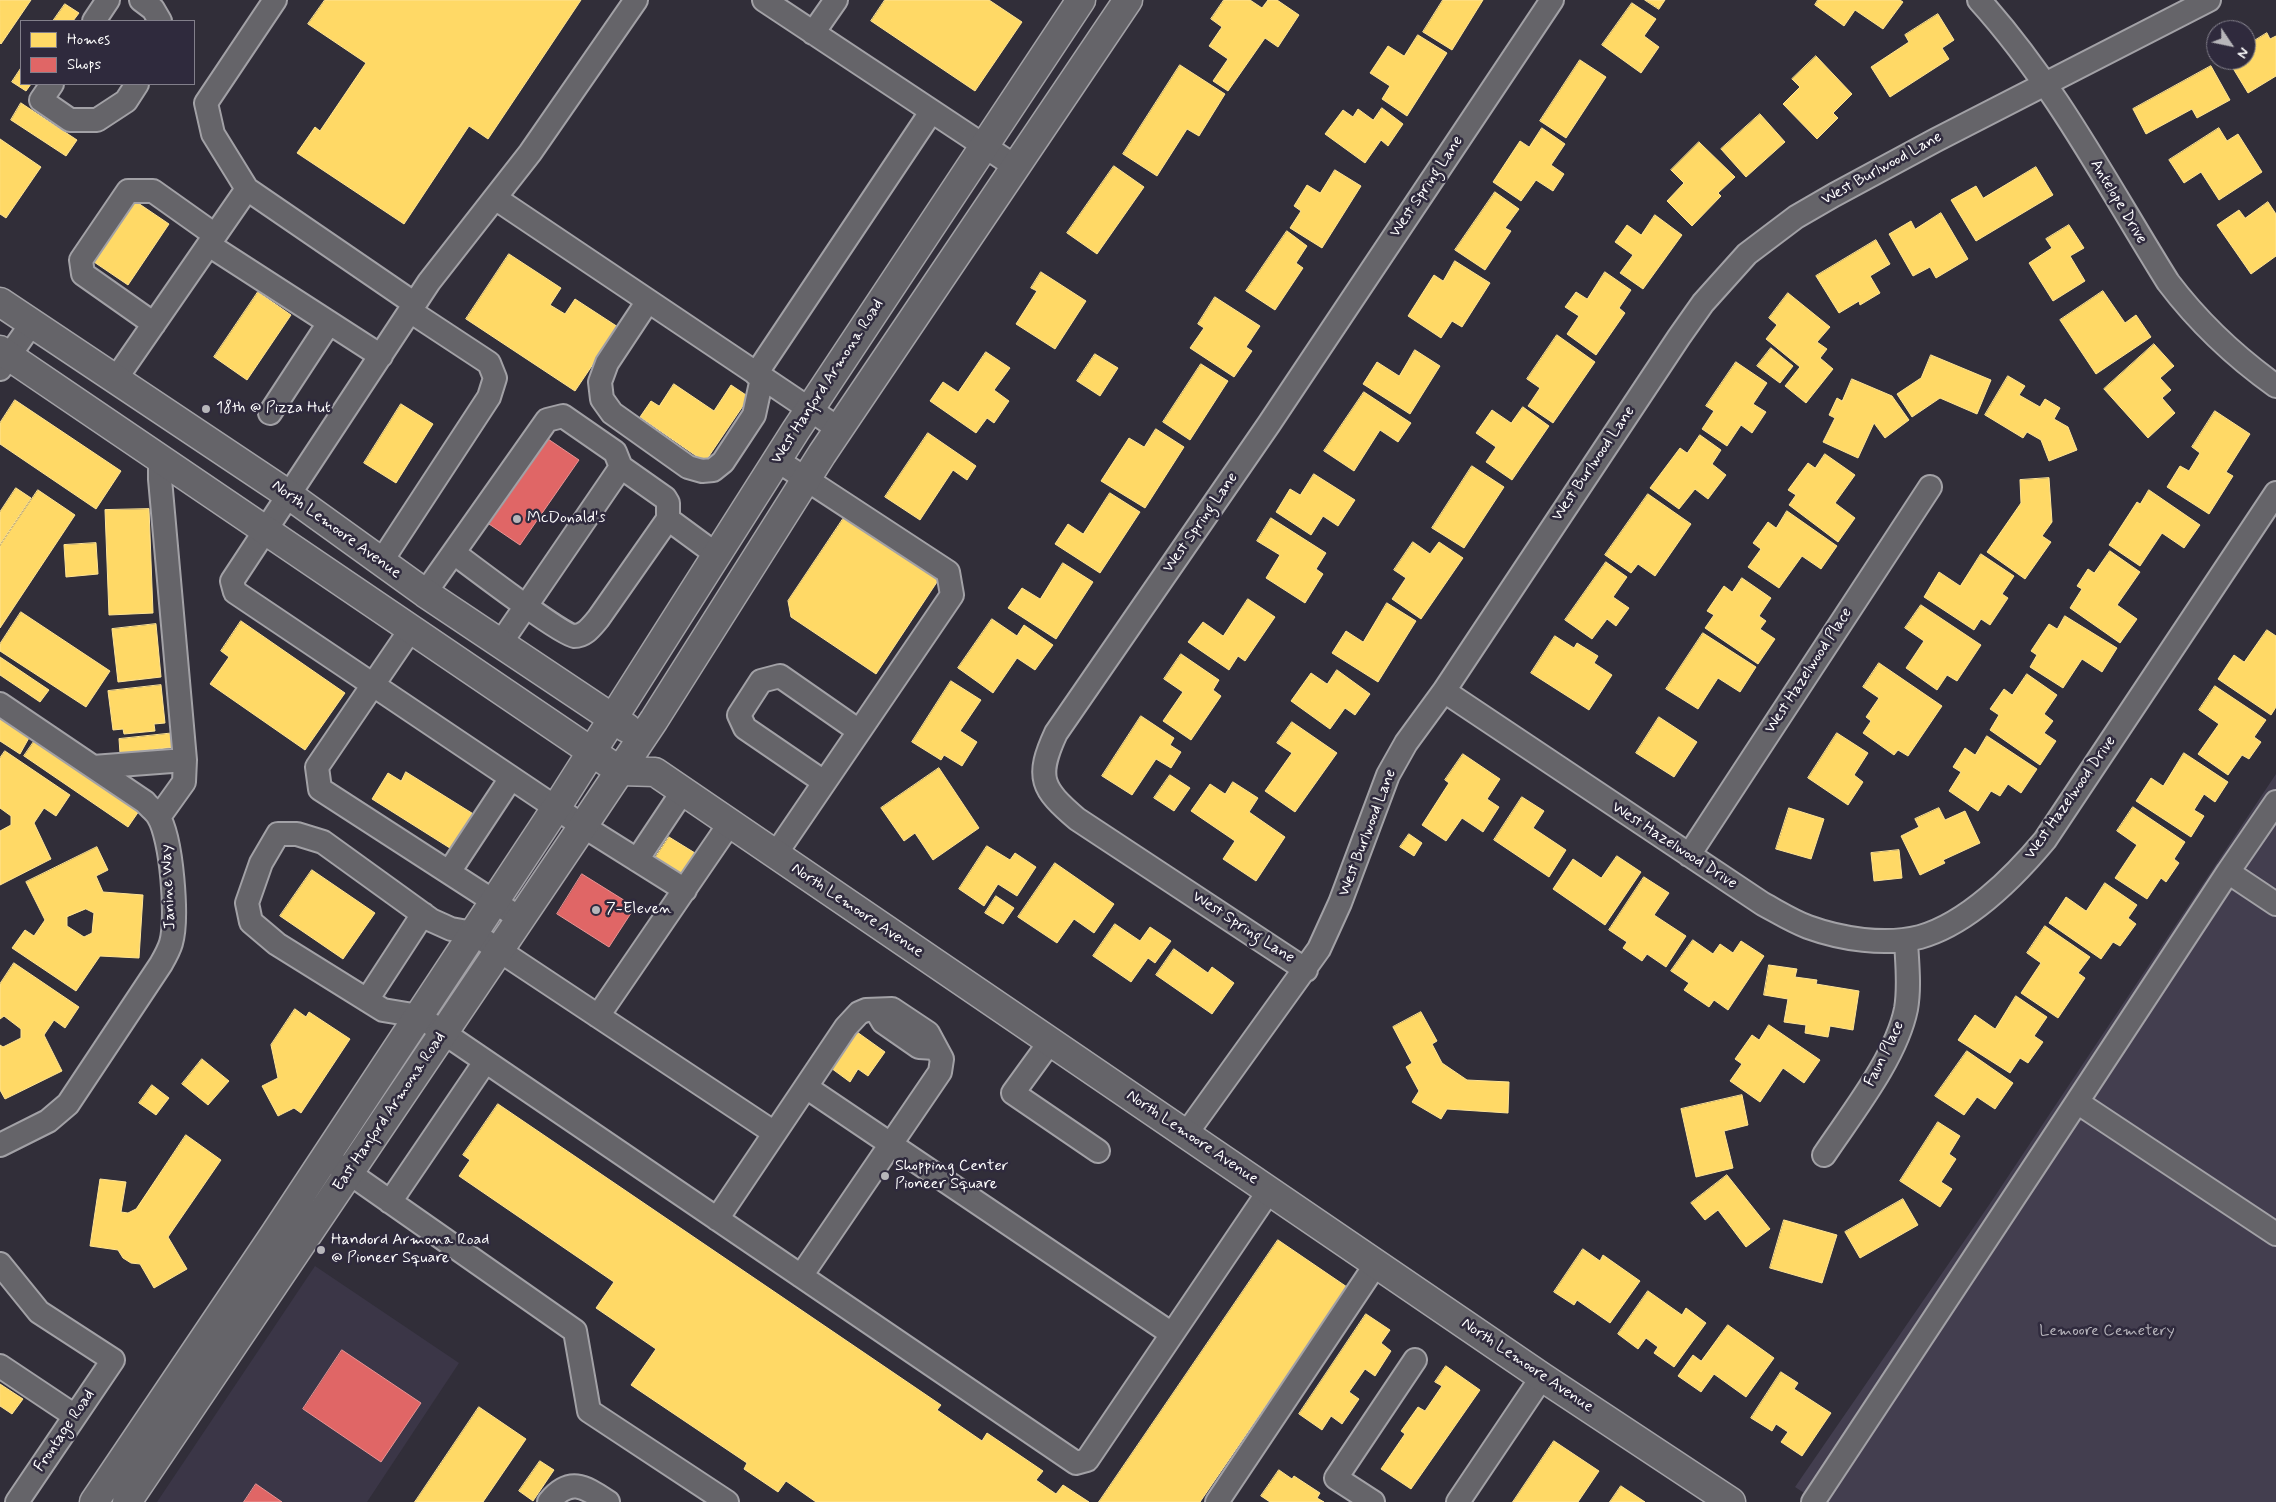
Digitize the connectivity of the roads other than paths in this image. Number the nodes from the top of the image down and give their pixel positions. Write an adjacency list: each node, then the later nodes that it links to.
1 (108, 0): 12 (street)
2 (140, 0): 13 (street)
3 (275, 0): 21 (street)
4 (636, 0): 22 (street)
5 (764, 0): 14 (street)
6 (836, 0): 14 (street)
7 (1081, 0): 19 (main road, West Hanford Armona Road)
8 (1128, 0): 20 (main road)
9 (1552, 0): 88 (street, West Spring Lane)
10 (1980, 0): 15 (street, Antelope Drive)
11 (2209, 0): 15 (street, West Burlwood Lane)
12 (95, 20)
13 (159, 20)
14 (813, 33): 18 (street)
15 (2046, 83): 34 (street, Antelope Drive); 57 (street, West Burlwood Lane)
16 (51, 85): 17 (street)
17 (137, 85)
18 (931, 112): 19 (street); 32 (street)
19 (984, 146): 20 (street); 35 (main road, West Hanford Armona Road)
20 (1016, 167): 37 (main road)
21 (247, 188): 23 (street); 26 (street)
22 (495, 198): 24 (street); 26 (street)
23 (212, 240): 27 (street); 29 (street); 29 (street)
24 (648, 301): 32 (street); 32 (street)
25 (1, 306): 28 (main road, North Lemoore Avenue)
26 (412, 308): 30 (street); 49 (street)
27 (329, 323): 30 (street); 36 (street)
28 (32, 324): 31 (street); 33 (main road, North Lemoore Avenue)
29 (154, 324): 33 (street)
30 (381, 356): 44 (street)
31 (3, 359): 38 (main road)
32 (759, 376): 35 (street)
33 (116, 380): 44 (main road, North Lemoore Avenue)
34 (2276, 386)
35 (809, 410): 37 (street); 39 (main road, West Hanford Armona Road)
36 (270, 413)
37 (838, 429): 41 (main road)
38 (160, 459): 46 (main road); 62 (street)
39 (777, 460): 41 (street); 48 (main road, West Hanford Armona Road)
40 (622, 467): 45 (street); 47 (street); 53 (street)
41 (807, 478): 50 (main road); 61 (street)
42 (1930, 487): 75 (street, West Hazelwood Place)
43 (2276, 493): 86 (street, West Hazelwood Drive)
44 (290, 495): 46 (street); 49 (main road, North Lemoore Avenue)
45 (668, 519): 48 (street); 53 (street)
46 (266, 530): 52 (main road); 56 (street)
47 (454, 553): 51 (street); 53 (street)
48 (717, 555): 50 (main road); 59 (main road, West Hanford Armona Road)
49 (381, 562): 51 (main road, North Lemoore Avenue); 52 (main road)
50 (746, 576): 60 (main road)
51 (425, 593): 55 (main road, North Lemoore Avenue)
52 (360, 594): 54 (main road)
53 (527, 606): 55 (street)
54 (411, 629): 56 (street); 63 (main road)
55 (500, 644): 59 (main road, North Lemoore Avenue)
56 (372, 684): 67 (street); 78 (street)
57 (1444, 692): 75 (street, West Hazelwood Drive); 88 (street, West Burlwood Lane)
58 (0, 704): 64 (street, Janine Way)
59 (612, 718): 60 (main road, North Lemoore Avenue); 63 (main road, West Hanford Armona Road)
60 (647, 730): 65 (main road, East Hanford Armona Road); 66 (main road)
61 (859, 731): 68 (street); 68 (street)
62 (185, 760): 64 (street); 72 (street)
63 (587, 760): 65 (main road); 71 (main road, East Hanford Armona Road)
64 (93, 767): 72 (street, Janine Way)
65 (620, 771): 66 (main road); 74 (main road, East Hanford Armona Road)
66 (655, 772): 69 (main road, North Lemoore Avenue)
67 (511, 778): 71 (street); 78 (street)
68 (824, 782): 76 (street)
69 (683, 791): 73 (main road, North Lemoore Avenue); 77 (street)
70 (2276, 802): 79 (street)
71 (556, 808): 74 (street); 81 (main road, East Hanford Armona Road)
72 (158, 817): 100 (street, Janine Way)
73 (730, 824): 76 (main road, North Lemoore Avenue); 80 (street)
74 (583, 826): 77 (street); 84 (main road, East Hanford Armona Road)
75 (1689, 854): 86 (street, West Hazelwood Drive)
76 (775, 855): 93 (main road, North Lemoore Avenue)
77 (637, 860): 80 (street)
78 (449, 872): 81 (street)
79 (2228, 872): 82 (street); 96 (street)
80 (685, 890): 91 (street)
81 (494, 901): 84 (street); 85 (main road, East Hanford Armona Road)
82 (2276, 904)
83 (423, 914): 85 (street); 89 (street); 89 (street)
84 (521, 919): 87 (main road, East Hanford Armona Road)
85 (473, 933): 87 (street); 90 (main road, East Hanford Armona Road)
86 (1906, 940): 102 (street, Faun Place)
87 (500, 950): 91 (street); 92 (main road, East Hanford Armona Road)
88 (1306, 970): 98 (street, West Burlwood Lane)
89 (367, 1000): 90 (street)
90 (419, 1016): 92 (street); 103 (main road, East Hanford Armona Road)
91 (598, 1016): 97 (street)
92 (443, 1033): 94 (street); 104 (main road, East Hanford Armona Road)
93 (1050, 1042): 98 (main road, North Lemoore Avenue); 101 (street)
94 (485, 1062): 106 (street); 107 (street)
95 (806, 1087): 97 (street); 99 (street); 99 (street)
96 (2077, 1102): 108 (street); 127 (street)
97 (773, 1132): 107 (street)
98 (1186, 1134): 105 (main road, North Lemoore Avenue)
99 (889, 1144): 111 (street); 112 (street)
100 (0, 1145)
101 (1098, 1151)
102 (1824, 1155)
103 (326, 1157): 104 (street); 118 (main road, East Hanford Armona Road)
104 (349, 1173): 106 (street); 119 (main road, East Hanford Armona Road)
105 (1269, 1191): 110 (main road, North Lemoore Avenue); 112 (street)
106 (390, 1202): 122 (street)
107 (717, 1219): 111 (street)
108 (2276, 1234)
109 (0, 1264): 116 (street, Frontage Road)
110 (1376, 1264): 115 (main road, North Lemoore Avenue); 123 (street)
111 (801, 1276): 112 (street)
112 (1172, 1334)
113 (1415, 1360): 124 (street)
114 (0, 1366): 116 (street)
115 (1542, 1377): 125 (street); 126 (main road, North Lemoore Avenue)
116 (75, 1416): 117 (street, Frontage Road)
117 (17, 1502)
118 (94, 1502)
119 (127, 1502)
120 (549, 1502): 121 (street)
121 (608, 1502)
122 (727, 1502)
123 (1217, 1502)
124 (1373, 1502)
125 (1458, 1502)
126 (1731, 1502)
127 (1813, 1502)

